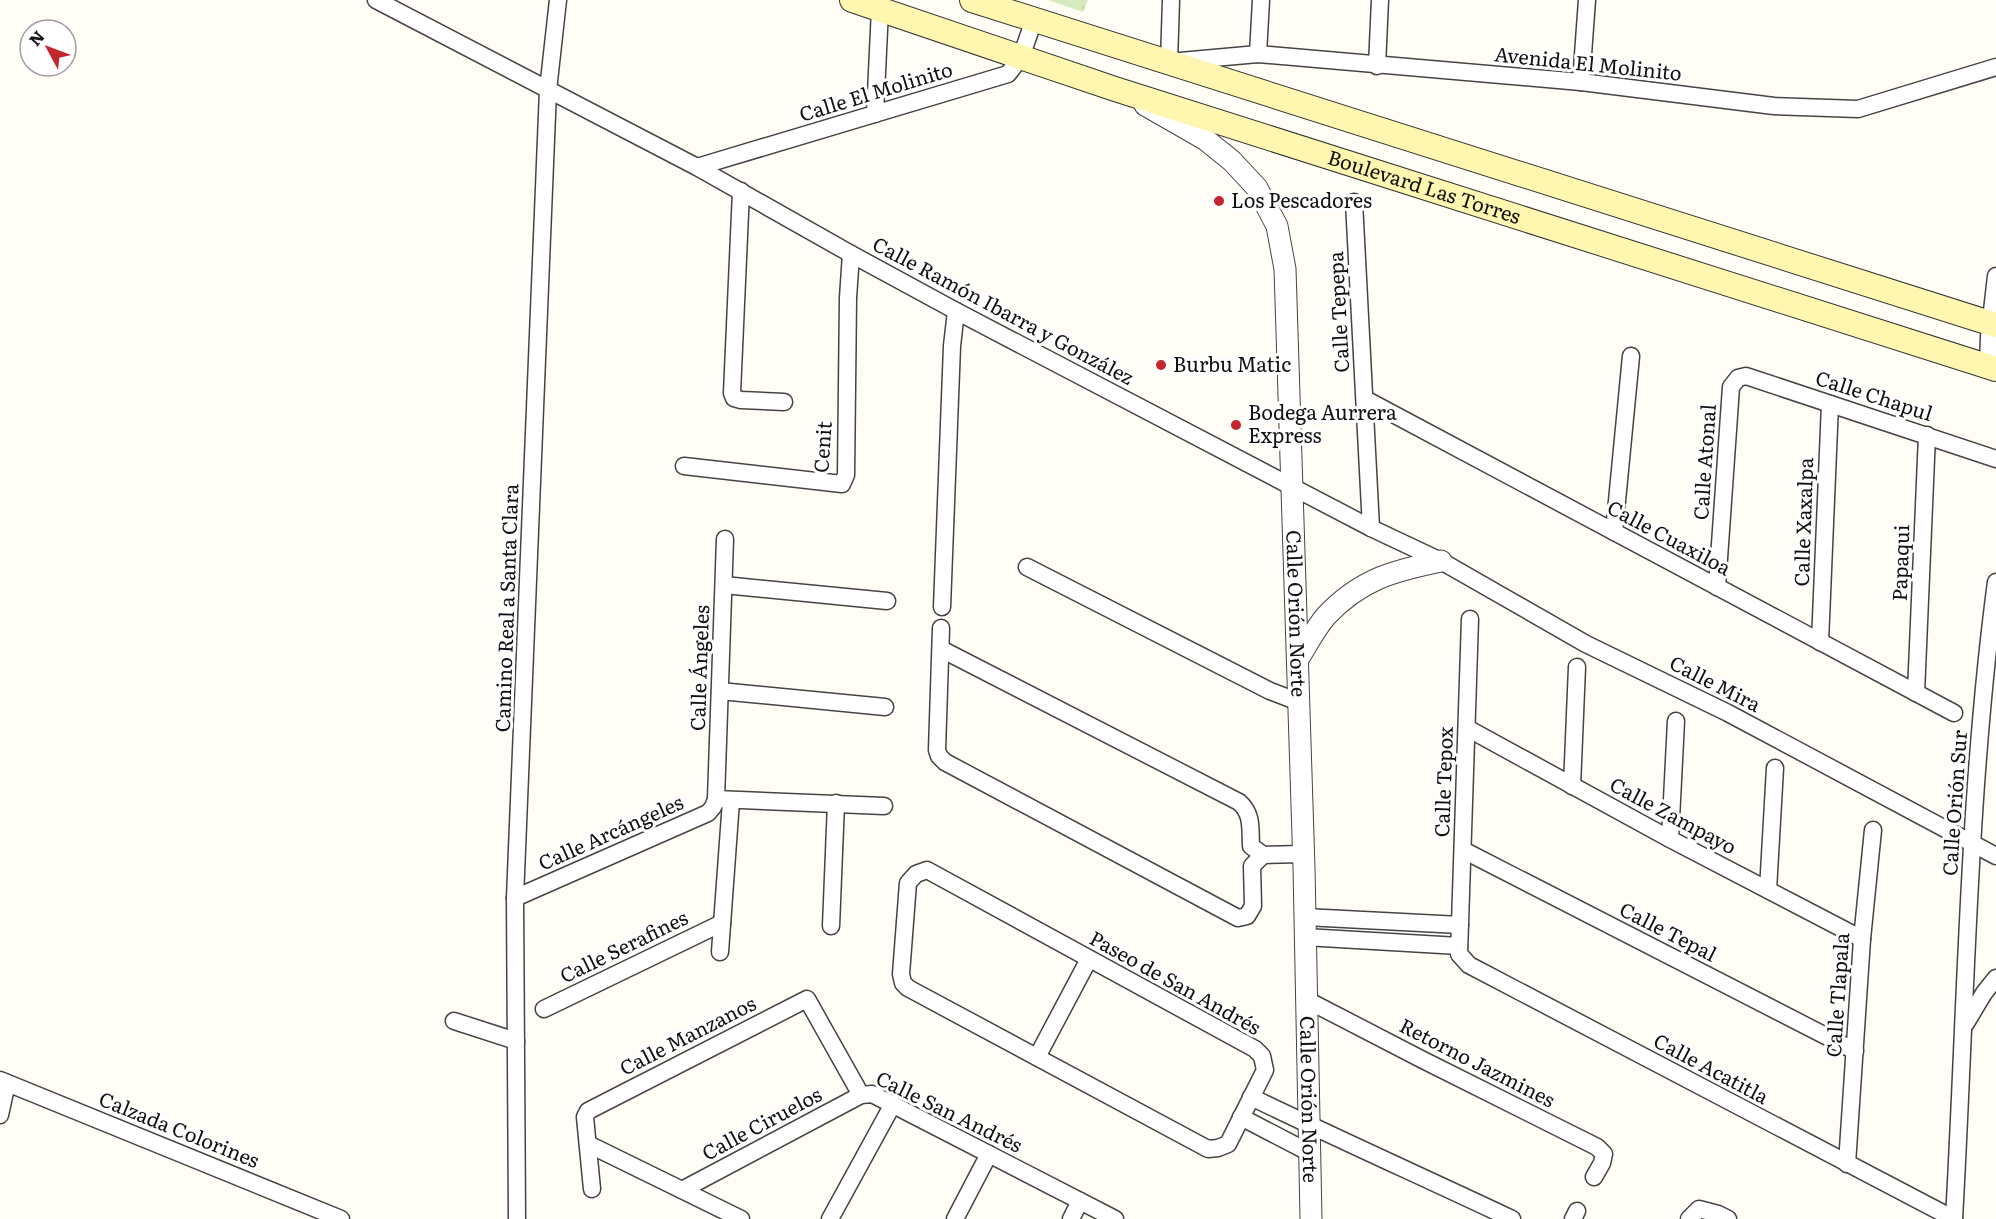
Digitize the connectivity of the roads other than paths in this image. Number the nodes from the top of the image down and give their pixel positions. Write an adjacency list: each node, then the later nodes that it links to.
1 (376, 0): 18 (street, Calle Ramón Ibarra y González)
2 (558, 0): 18 (street, Camino Real a Santa Clara)
3 (852, 0): 9 (main road, Boulevard Las Torres)
4 (972, 0): 10 (main road, Boulevard Las Torres)
5 (1171, 0): 13 (street)
6 (1261, 0): 11 (street)
7 (1380, 0): 14 (street)
8 (1587, 0): 16 (street)
9 (880, 9): 12 (main road, Boulevard Las Torres); 19 (street)
10 (1034, 20): 12 (street, Calle El Molinito); 13 (main road, Boulevard Las Torres)
11 (1258, 54): 13 (street, Avenida El Molinito); 14 (street, Avenida El Molinito)
12 (1021, 57): 17 (main road, Boulevard Las Torres); 19 (street, Calle El Molinito)
13 (1169, 63): 26 (main road, Boulevard Las Torres)
14 (1377, 66): 16 (street, Avenida El Molinito)
15 (1996, 66): 16 (street, Avenida El Molinito)
16 (1581, 82)
17 (1115, 89): 28 (main road, Boulevard Las Torres); 36 (street, Calle Orión Norte)
18 (548, 90): 20 (street, Calle Ramón Ibarra y González); 73 (street, Camino Real a Santa Clara)
19 (875, 114): 20 (street, Calle El Molinito)
20 (697, 167): 21 (street, Calle Ramón Ibarra y González)
21 (741, 191): 23 (street, Calle Ramón Ibarra y González); 31 (street)
22 (1354, 202): 30 (street, Calle Tepepa)
23 (850, 254): 25 (street, Calle Ramón Ibarra y González); 35 (street, Cenit)
24 (1996, 276): 26 (street)
25 (956, 311): 36 (street, Calle Ramón Ibarra y González); 46 (street)
26 (1993, 324): 28 (street)
27 (1631, 356): 38 (street)
28 (1992, 368)
29 (1738, 378): 32 (street, Calle Chapul); 44 (street, Calle Atonal)
30 (1365, 399): 37 (street, Calle Tepepa); 38 (street, Calle Cuaxiloa)
31 (784, 402)
32 (1830, 404): 33 (street, Calle Chapul); 49 (street, Calle Xaxalpa)
33 (1927, 435): 34 (street, Calle Chapul); 54 (street, Papaqui)
34 (1996, 459)
35 (684, 466)
36 (1293, 486): 37 (street, Calle Ramón Ibarra y González); 51 (street, Calle Orión Norte)
37 (1371, 528): 40 (street, Calle Ramón Ibarra y González)
38 (1614, 532): 44 (street, Calle Cuaxiloa)
39 (725, 539): 43 (street, Calle Ángeles)
40 (1441, 561): 51 (street); 67 (street, Calle Mira)
41 (1027, 567): 55 (street)
42 (1996, 582): 67 (street, Calle Orión Sur)
43 (724, 585): 45 (street); 53 (street, Calle Ángeles)
44 (1717, 587): 49 (street, Calle Cuaxiloa)
45 (887, 601)
46 (942, 607)
47 (1470, 619): 59 (street, Calle Tepox)
48 (941, 628): 50 (street)
49 (1820, 642): 54 (street, Calle Cuaxiloa)
50 (940, 649): 70 (street); 70 (street)
51 (1298, 659): 55 (street, Calle Orión Norte)
52 (1577, 667): 61 (street)
53 (720, 691): 56 (street); 62 (street, Calle Ángeles)
54 (1916, 693): 57 (street, Calle Cuaxiloa)
55 (1299, 702): 69 (street, Calle Orión Norte)
56 (885, 707)
57 (1954, 713)
58 (1676, 722): 66 (street)
59 (1467, 728): 61 (street, Calle Zampayo); 68 (street, Calle Tepox)
60 (1774, 768): 72 (street)
61 (1572, 786): 66 (street, Calle Zampayo)
62 (723, 800): 63 (street); 73 (street, Calle Arcángeles); 74 (street, Calle Ángeles)
63 (836, 803): 64 (street); 76 (street)
64 (884, 806)
65 (1873, 830): 78 (street, Calle Tlapala)
66 (1670, 839): 72 (street, Calle Zampayo)
67 (1971, 844): 71 (street, Calle Mira); 87 (street, Calle Orión Sur)
68 (1462, 850): 75 (street, Calle Tepox); 89 (street, Calle Tepal)
69 (1303, 854): 70 (street); 77 (street, Calle Orión Norte)
70 (1255, 856)
71 (1996, 856)
72 (1768, 890): 78 (street, Calle Zampayo)
73 (515, 898): 88 (street, Camino Real a Santa Clara)
74 (722, 923): 80 (street, Calle Ángeles); 85 (street, Calle Serafines)
75 (1460, 925): 77 (street); 79 (street, Calle Tepox)
76 (831, 926)
77 (1305, 927): 79 (street); 84 (street, Calle Orión Norte)
78 (1862, 939): 89 (street, Calle Tlapala)
79 (1459, 946): 101 (street, Calle Acatitla)
80 (720, 952)
81 (1089, 959): 90 (street); 90 (street, Paseo de San Andrés); 93 (street, Paseo de San Andrés)
82 (1996, 978): 87 (street, Calle Orión Sur)
83 (807, 999): 92 (street, Calle San Andrés); 98 (street, Calle Manzanos)
84 (1307, 1000): 97 (street, Calle Orión Norte); 102 (street, Retorno Jazmines)
85 (544, 1009)
86 (454, 1021): 88 (street)
87 (1964, 1027): 117 (street, Calle Orión Sur)
88 (516, 1041): 107 (street, Camino Real a Santa Clara)
89 (1855, 1051): 101 (street, Calle Tlapala)
90 (1036, 1057): 96 (street, Paseo de San Andrés)
91 (4, 1082): 95 (street); 106 (street, Calzada Colorines)
92 (861, 1095): 94 (street, Calle San Andrés); 104 (street, Calle Ciruelos)
93 (1251, 1097): 96 (street, Paseo de San Andrés); 97 (street)
94 (893, 1104): 100 (street, Calle San Andrés); 109 (street)
95 (0, 1115)
96 (1241, 1117): 99 (street)
97 (1310, 1126): 99 (street, Calle Orión Norte); 114 (street)
98 (588, 1144): 103 (street); 104 (street)
99 (1310, 1153): 113 (street, Calle Orión Norte)
100 (989, 1154): 105 (street, Calle San Andrés); 110 (street)
101 (1848, 1164): 117 (street, Calle Acatitla)
102 (1594, 1177)
103 (592, 1189)
104 (682, 1190): 108 (street)
105 (1080, 1201): 111 (street); 112 (street, Calle San Andrés)
106 (341, 1219)
107 (517, 1219)
108 (741, 1219)
109 (830, 1219)
110 (955, 1219)
111 (1071, 1219)
112 (1115, 1219)
113 (1311, 1219)
114 (1512, 1219)
115 (1689, 1219): 116 (street)
116 (1728, 1219)
117 (1954, 1219)

